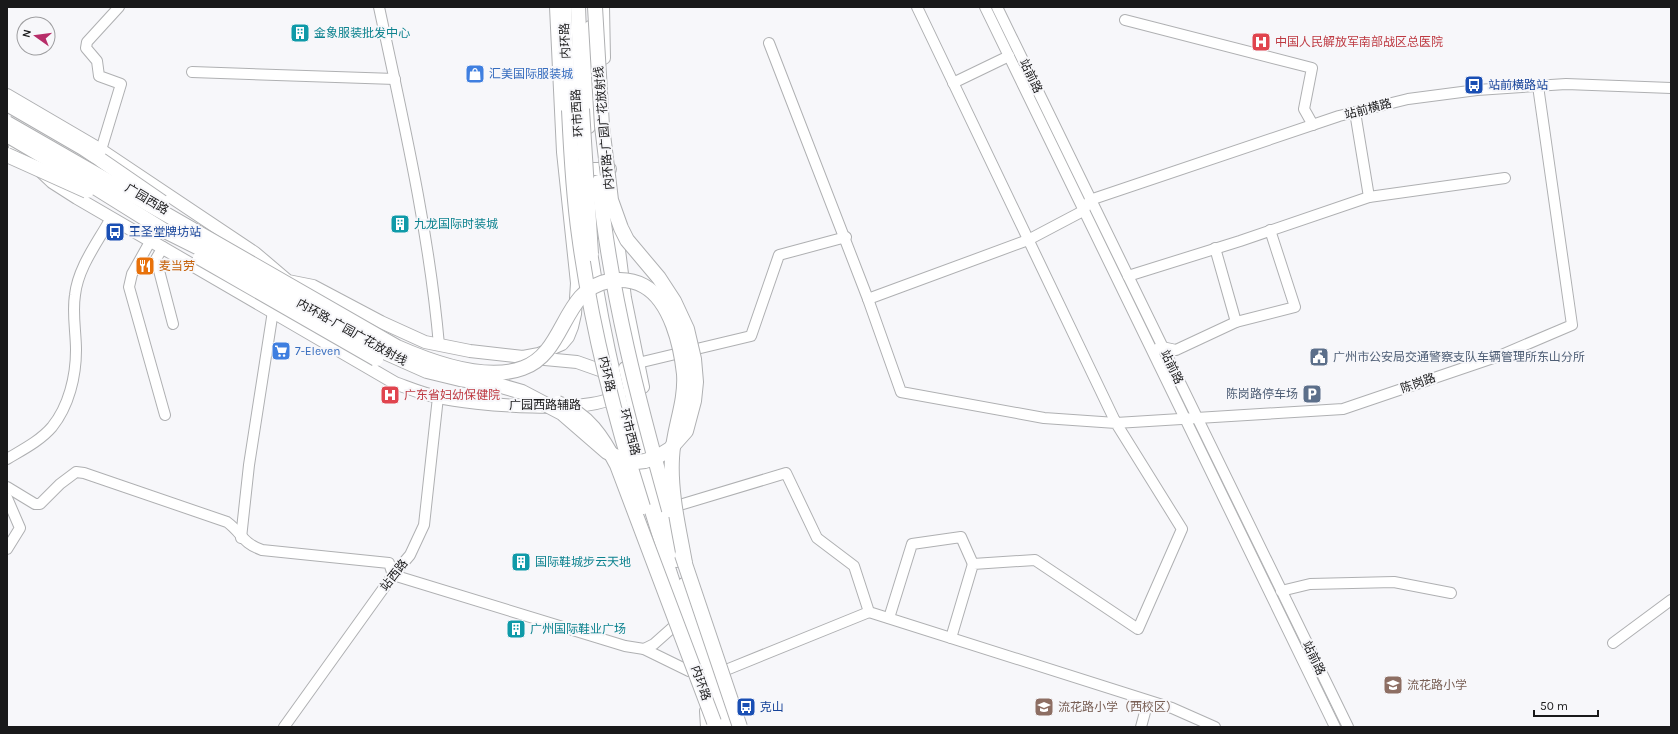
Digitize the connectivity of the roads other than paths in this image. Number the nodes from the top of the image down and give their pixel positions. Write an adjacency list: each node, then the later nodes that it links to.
1 (119, 7): 31 (street)
2 (379, 7): 20 (street)
3 (556, 7): 33 (main road)
4 (564, 7): 67 (highway, 内环路, bridge)
5 (572, 7): 32 (main road, 环市西路)
6 (578, 7): 67 (highway, bridge)
7 (586, 7): 86 (highway, 内环路, bridge)
8 (590, 7): 18 (main road, 环市西路)
9 (595, 7): 45 (highway, 内环路-广园广花放射线, bridge)
10 (603, 7): 19 (main road)
11 (917, 7): 21 (street)
12 (985, 7): 16 (street, 站前路)
13 (997, 7): 40 (street, 站前路)
14 (1125, 20): 29 (street)
15 (769, 43): 46 (street)
16 (1009, 56): 21 (street); 42 (street, 站前路)
17 (192, 72): 20 (street)
18 (590, 72): 19 (main road); 36 (main road, 环市西路)
19 (605, 72): 37 (main road)
20 (395, 79): 59 (street)
21 (953, 83): 48 (street)
22 (1538, 86): 23 (street, 站前横路); 26 (street, 站前横路); 74 (street, 陈岗路)
23 (1671, 88)
24 (7, 95): 31 (main road)
25 (7, 104): 51 (highway, bridge)
26 (1355, 112): 29 (street, 站前横路); 39 (street)
27 (7, 116): 34 (main road, 广园西路)
28 (7, 122): 51 (highway, 内环路-广园广花放射线, bridge)
29 (1313, 125): 40 (street, 站前横路)
30 (9, 145): 41 (highway, bridge); 41 (highway, 内环路-广园广花放射线, bridge); 43 (main road, 广园西路辅路); 54 (main road, 广园西路)
31 (101, 150): 35 (main road)
32 (580, 151): 33 (main road); 67 (main road, 环市西路)
33 (563, 152): 65 (main road)
34 (85, 161): 35 (main road); 53 (main road, 广园西路)
35 (127, 169): 53 (main road)
36 (593, 169): 37 (main road); 64 (main road, 环市西路)
37 (610, 169): 62 (main road)
38 (1505, 178): 39 (street)
39 (1369, 197): 44 (street)
40 (1090, 200): 42 (street); 52 (street, 站前路)
41 (124, 206): 45 (highway, 内环路-广园广花放射线, bridge)
42 (1083, 211): 48 (street); 63 (street, 站前路)
43 (111, 218): 47 (main road, 广园西路辅路); 77 (street)
44 (1270, 230): 50 (street); 57 (street)
45 (165, 231): 103 (highway, bridge)
46 (846, 237): 55 (street); 66 (street)
47 (151, 240): 49 (main road, 广园西路辅路); 73 (street)
48 (1028, 240): 55 (street); 76 (street)
49 (163, 247): 54 (main road, 广园西路辅路); 58 (street)
50 (1215, 248): 52 (street); 57 (street)
51 (240, 255): 61 (highway, 内环路-广园广花放射线, bridge)
52 (1128, 276): 60 (street, 站前路)
53 (288, 281): 59 (main road)
54 (250, 298): 56 (main road, 广园西路辅路)
55 (868, 299): 76 (street, 陈岗路)
56 (274, 311): 71 (main road, 广园西路辅路); 83 (street)
57 (1236, 322): 60 (street)
58 (173, 324)
59 (439, 345): 65 (main road)
60 (1162, 347): 63 (street); 74 (street, 站前路)
61 (680, 349): 86 (highway, 内环路, bridge)
62 (635, 351): 64 (main road); 66 (main road)
63 (1152, 352): 75 (street, 站前路)
64 (622, 354): 69 (main road, 环市西路)
65 (523, 357): 67 (main road)
66 (638, 363): 68 (main road)
67 (611, 374): 69 (main road); 70 (main road, 环市西路); 103 (highway, 内环路, bridge)
68 (641, 378): 69 (main road); 81 (main road)
69 (628, 381): 70 (main road, 广园西路辅路); 79 (main road, 环市西路)
70 (619, 392): 72 (main road, 广园西路辅路); 79 (main road, 环市西路)
71 (438, 397): 72 (main road, 广园西路辅路); 88 (street, 站西路)
72 (523, 407): 82 (main road)
73 (165, 415)
74 (1196, 418): 75 (street, 陈岗路); 89 (street, 站前路)
75 (1185, 419): 76 (street, 陈岗路); 110 (street, 站前路)
76 (1116, 423): 87 (street)
77 (7, 459)
78 (7, 486): 83 (street)
79 (648, 486): 82 (main road); 85 (main road, 环市西路); 105 (main road, 环市西路)
80 (7, 498): 84 (street)
81 (673, 507): 92 (street); 99 (main road)
82 (638, 529): 85 (main road); 95 (main road)
83 (241, 538): 88 (street)
84 (7, 548)
85 (665, 553): 93 (main road, 环市西路)
86 (685, 563): 106 (highway, 内环路, bridge)
87 (973, 564): 94 (street); 96 (street)
88 (393, 575): 98 (street); 104 (street, 站西路)
89 (1281, 591): 90 (street); 111 (street, 站前路)
90 (1451, 593)
91 (1671, 600): 97 (street)
92 (869, 612): 94 (street); 99 (street)
93 (685, 615): 95 (street); 102 (main road, 环市西路)
94 (888, 618): 96 (street)
95 (670, 624): 98 (street); 100 (main road)
96 (951, 638): 101 (street)
97 (1613, 643)
98 (644, 649): 100 (street)
99 (726, 670): 107 (main road)
100 (689, 671): 102 (main road)
101 (1148, 700): 108 (street); 109 (street)
102 (710, 708): 103 (main road)
103 (714, 726)
104 (284, 727)
105 (732, 727)
106 (740, 727)
107 (746, 727)
108 (1141, 727)
109 (1215, 727)
110 (1335, 727)
111 (1348, 727)

